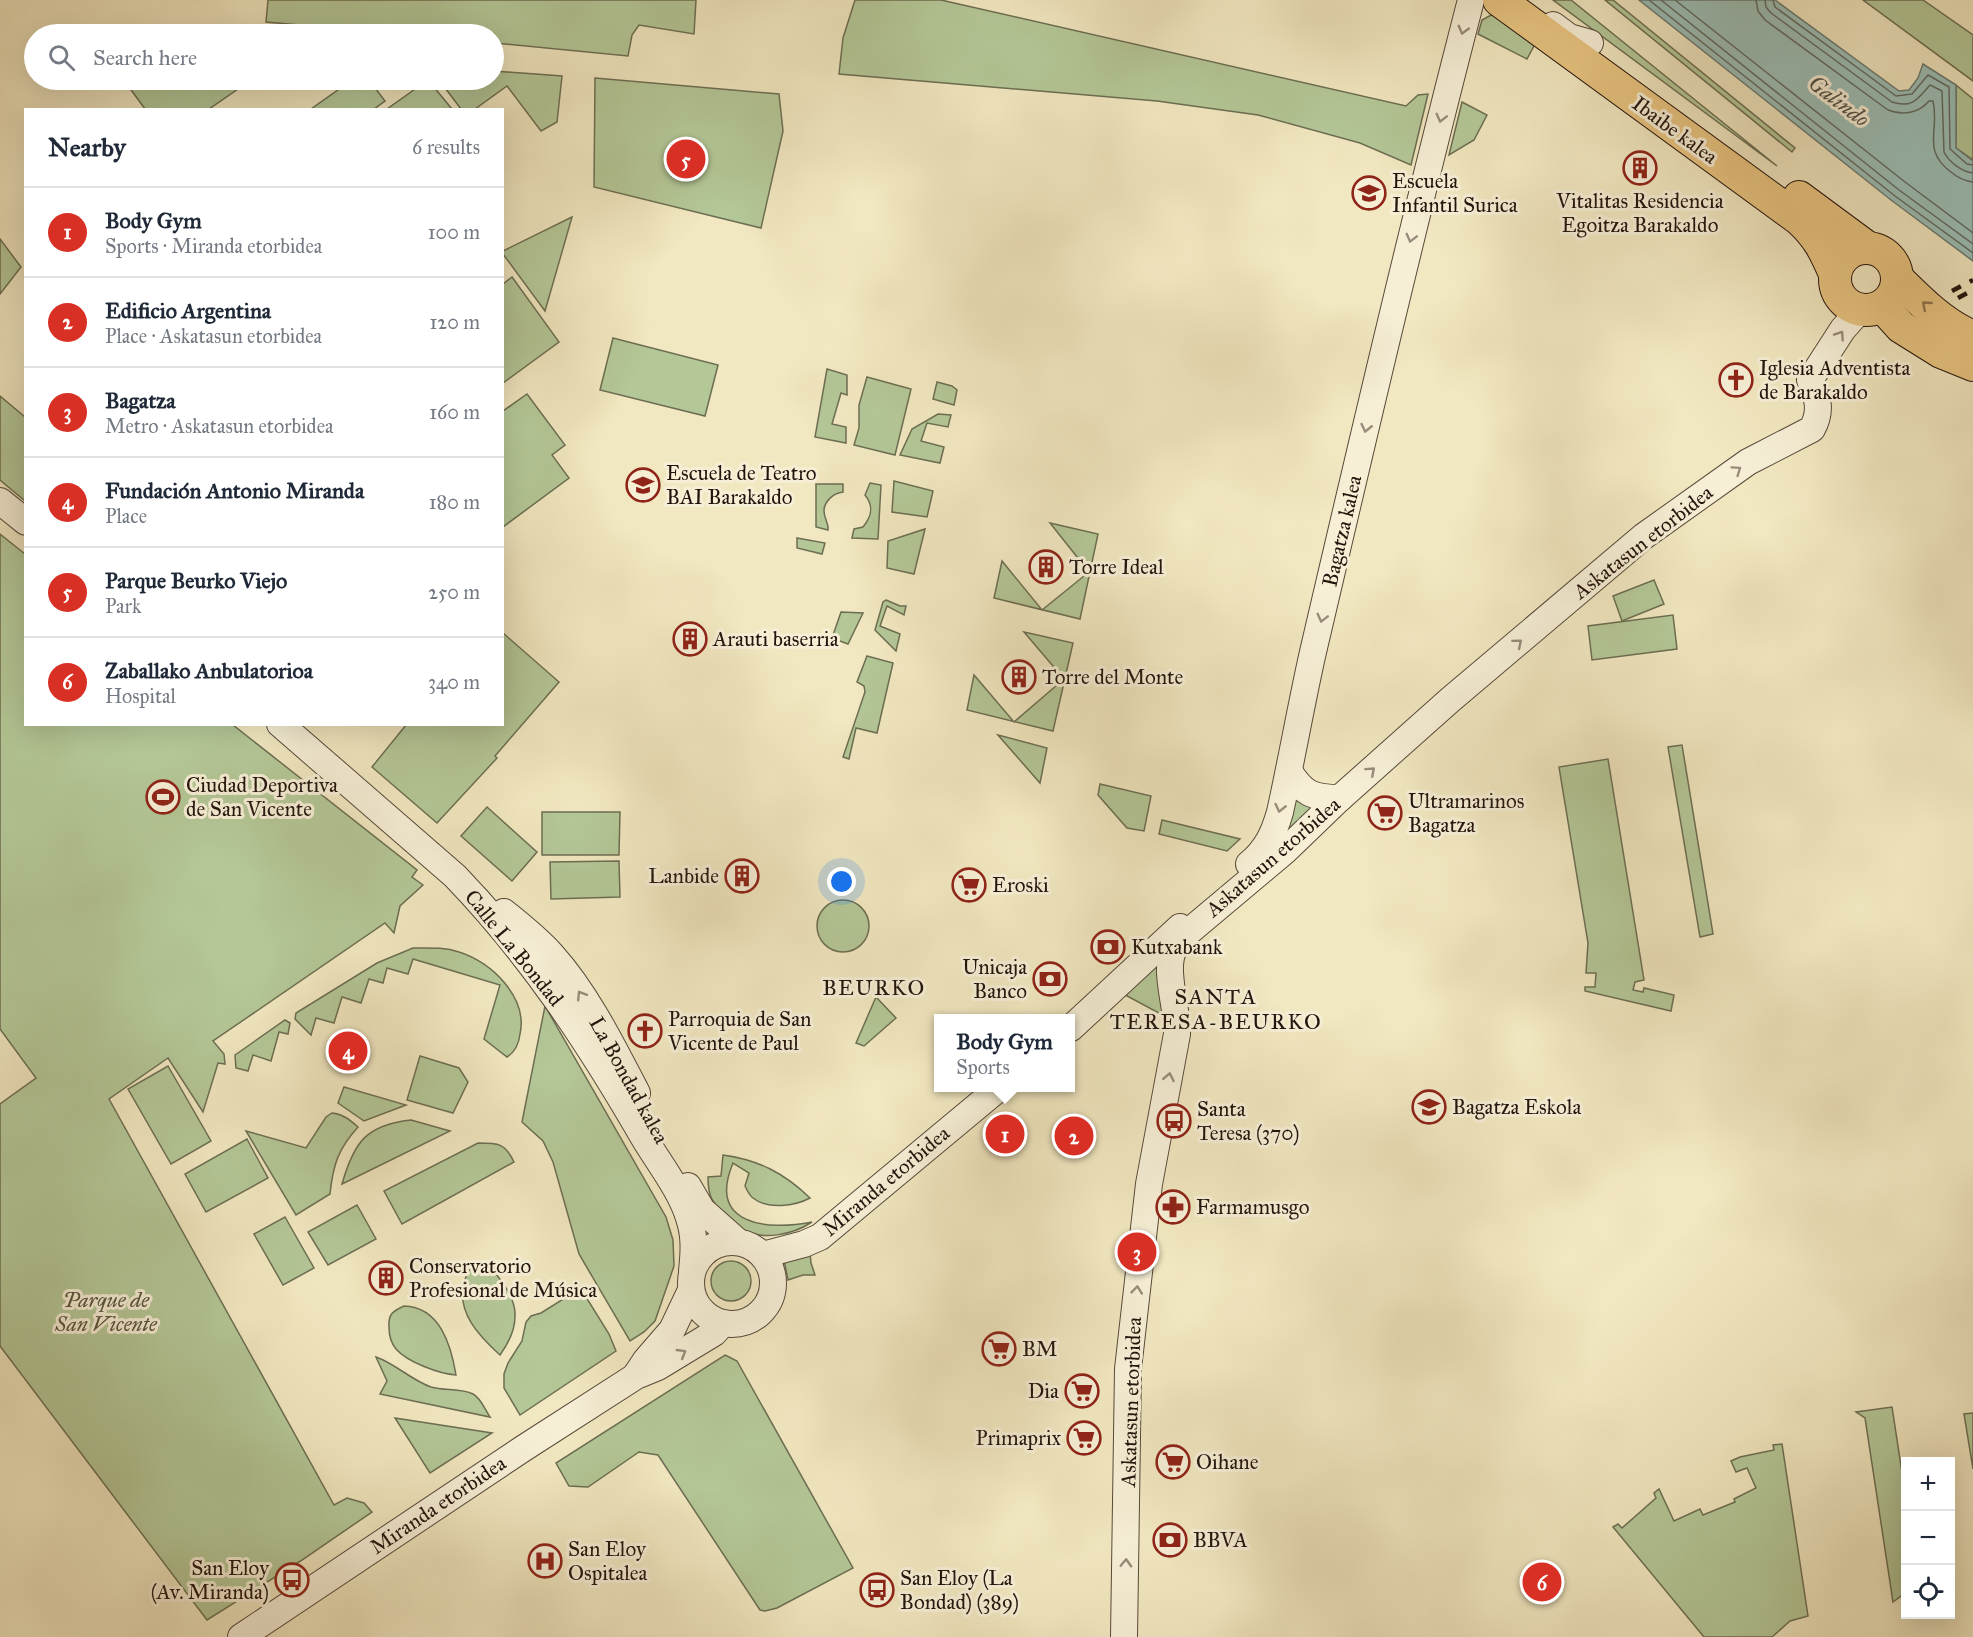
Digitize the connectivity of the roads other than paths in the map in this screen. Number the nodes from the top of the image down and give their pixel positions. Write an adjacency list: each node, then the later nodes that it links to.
1 (1471, 0): 15 (street, Bagatza kalea, one-way to 15)
2 (1499, 0): 7 (main road, Ibaibe kalea)
3 (1519, 0): 5 (street)
4 (1534, 0): 5 (main road, Ibaibe kalea)
5 (1590, 43): 6 (main road, Ibaibe kalea)
6 (1868, 248): 7 (main road); 8 (main road)
7 (1835, 274): 9 (main road)
8 (1897, 278): 9 (main road); 10 (main road, one-way to 8)
9 (1871, 308): 10 (main road); 16 (street, Askatasun etorbidea, one-way to 9)
10 (1957, 340): 11 (main road)
11 (1973, 365)
12 (0, 501): 13 (street)
13 (24, 520)
14 (282, 726): 19 (street, Calle La Bondad)
15 (1289, 771): 16 (street); 17 (street, Bagatza kalea, one-way to 17)
16 (1340, 798): 26 (street, Askatasun etorbidea, one-way to 16)
17 (1075, 1024)
18 (994, 1092): 21 (street, Miranda etorbidea)
19 (696, 1215): 20 (street); 22 (street)
20 (738, 1241): 21 (street); 22 (street)
21 (763, 1255): 23 (street)
22 (692, 1281): 23 (street); 24 (street, Miranda etorbidea)
23 (723, 1323): 24 (street, Miranda etorbidea, one-way to 23)
24 (636, 1376): 25 (street, Miranda etorbidea)
25 (241, 1637)
26 (1124, 1637)

